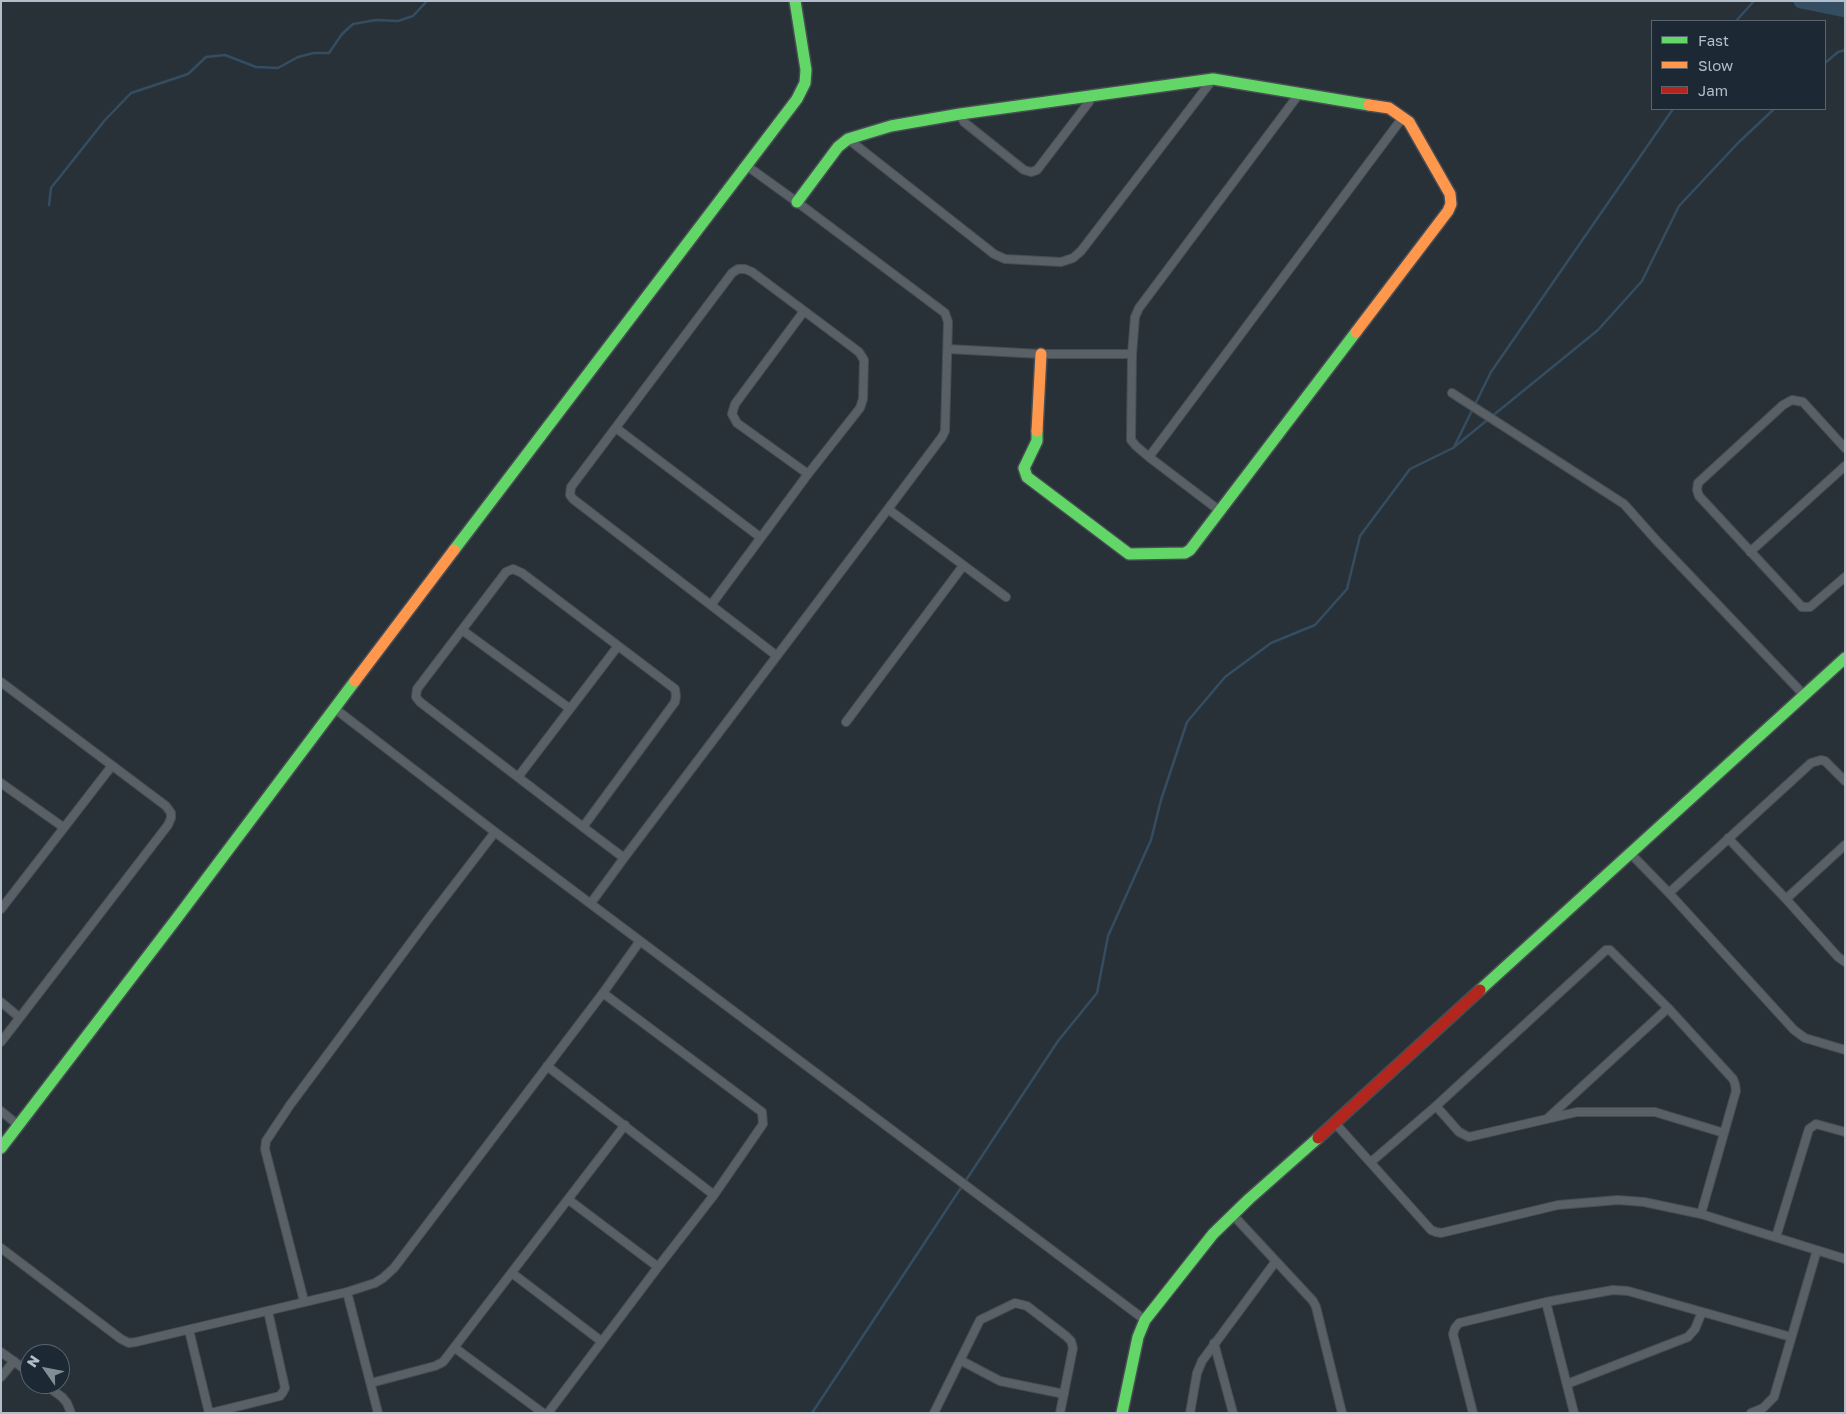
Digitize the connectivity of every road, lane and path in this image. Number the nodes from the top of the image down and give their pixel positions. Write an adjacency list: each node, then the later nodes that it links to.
1 (795, 1): 8 (street)
2 (1213, 79): 3 (street); 4 (street); 7 (street)
3 (1299, 94): 6 (street); 13 (street)
4 (1092, 95): 5 (street); 5 (street)
5 (960, 114): 7 (street)
6 (1403, 117): 17 (street); 21 (street)
7 (848, 139): 9 (street)
8 (747, 166): 9 (street); 34 (street)
9 (797, 202): 11 (street)
10 (804, 311): 15 (street); 19 (street); 19 (street)
11 (948, 350): 12 (street); 20 (street)
12 (1041, 354): 13 (street); 21 (street)
13 (1132, 354): 17 (street)
14 (1452, 393): 33 (street)
15 (616, 428): 22 (street); 27 (street)
16 (1845, 448): 23 (street)
17 (1149, 457): 21 (street)
18 (1845, 466): 23 (street)
19 (808, 474): 22 (street)
20 (888, 509): 24 (street); 30 (street)
21 (1220, 511)
22 (760, 537): 27 (street)
23 (1750, 552): 25 (street)
24 (963, 566): 26 (street); 36 (street)
25 (1845, 576)
26 (1006, 597)
27 (711, 605): 30 (street)
28 (462, 630): 29 (street); 35 (street); 38 (street)
29 (618, 646): 35 (street); 41 (street)
30 (777, 656): 47 (street)
31 (1845, 658): 33 (street)
32 (1, 682): 37 (street)
33 (1804, 695): 46 (street)
34 (334, 708): 43 (street); 66 (street)
35 (569, 708): 38 (street)
36 (846, 722)
37 (112, 767): 42 (street); 58 (street)
38 (518, 777): 41 (street)
39 (1845, 781): 44 (street)
40 (1, 783): 42 (street)
41 (582, 827): 47 (street)
42 (63, 828): 51 (street)
43 (495, 832): 50 (street); 84 (street)
44 (1728, 838): 48 (street); 49 (street)
45 (1845, 845): 49 (street)
46 (1631, 854): 48 (street); 65 (street)
47 (624, 858): 50 (street)
48 (1669, 893): 60 (street)
49 (1786, 899): 54 (street)
50 (591, 903): 52 (street)
51 (3, 904)
52 (640, 941): 55 (street); 88 (street)
53 (1845, 951): 54 (street)
54 (1841, 960)
55 (603, 993): 61 (street); 72 (street)
56 (1, 1002): 58 (street)
57 (1668, 1008): 62 (street); 64 (street); 69 (street)
58 (19, 1017): 59 (street)
59 (1, 1042)
60 (1845, 1050)
61 (547, 1066): 67 (street); 83 (street)
62 (1436, 1106): 64 (street); 71 (street)
63 (1, 1111): 66 (street)
64 (1546, 1120): 69 (street)
65 (1335, 1123): 71 (street); 74 (street)
66 (18, 1124): 70 (street)
67 (624, 1125): 72 (street); 73 (street)
68 (1845, 1132): 76 (street)
69 (1724, 1133): 75 (street)
70 (1, 1148)
71 (1372, 1162): 75 (street)
72 (714, 1195): 81 (street)
73 (569, 1200): 81 (street); 82 (street)
74 (1233, 1214): 80 (street); 88 (street)
75 (1701, 1214): 76 (street)
76 (1776, 1237): 78 (street)
77 (1, 1248): 89 (street)
78 (1818, 1250): 79 (street); 90 (street)
79 (1845, 1259)
80 (1276, 1261): 92 (street); 113 (street)
81 (658, 1267): 91 (street)
82 (512, 1273): 91 (street); 93 (street)
83 (347, 1292): 84 (street); 99 (street)
84 (304, 1301): 86 (street)
85 (1546, 1302): 87 (street); 100 (street); 114 (street)
86 (268, 1311): 89 (street); 104 (street)
87 (1702, 1312): 90 (street); 100 (street)
88 (1145, 1320): 110 (street)
89 (189, 1330): 104 (street)
90 (1791, 1337): 116 (street)
91 (601, 1341): 107 (street)
92 (1214, 1343): 111 (street); 112 (street)
93 (455, 1348): 99 (street); 106 (street)
94 (1, 1352): 96 (street)
95 (960, 1360): 102 (street); 102 (street); 108 (street)
96 (14, 1361): 97 (street); 98 (street)
97 (20, 1366)
98 (1, 1378)
99 (371, 1383): 105 (street)
100 (1567, 1384): 115 (street)
101 (57, 1394): 103 (street)
102 (1064, 1394): 109 (street)
103 (70, 1413)
104 (210, 1413)
105 (378, 1413)
106 (543, 1413)
107 (548, 1413)
108 (934, 1413)
109 (1060, 1413)
110 (1122, 1413)
111 (1190, 1413)
112 (1233, 1413)
113 (1342, 1413)
114 (1474, 1413)
115 (1574, 1413)
116 (1751, 1413)

